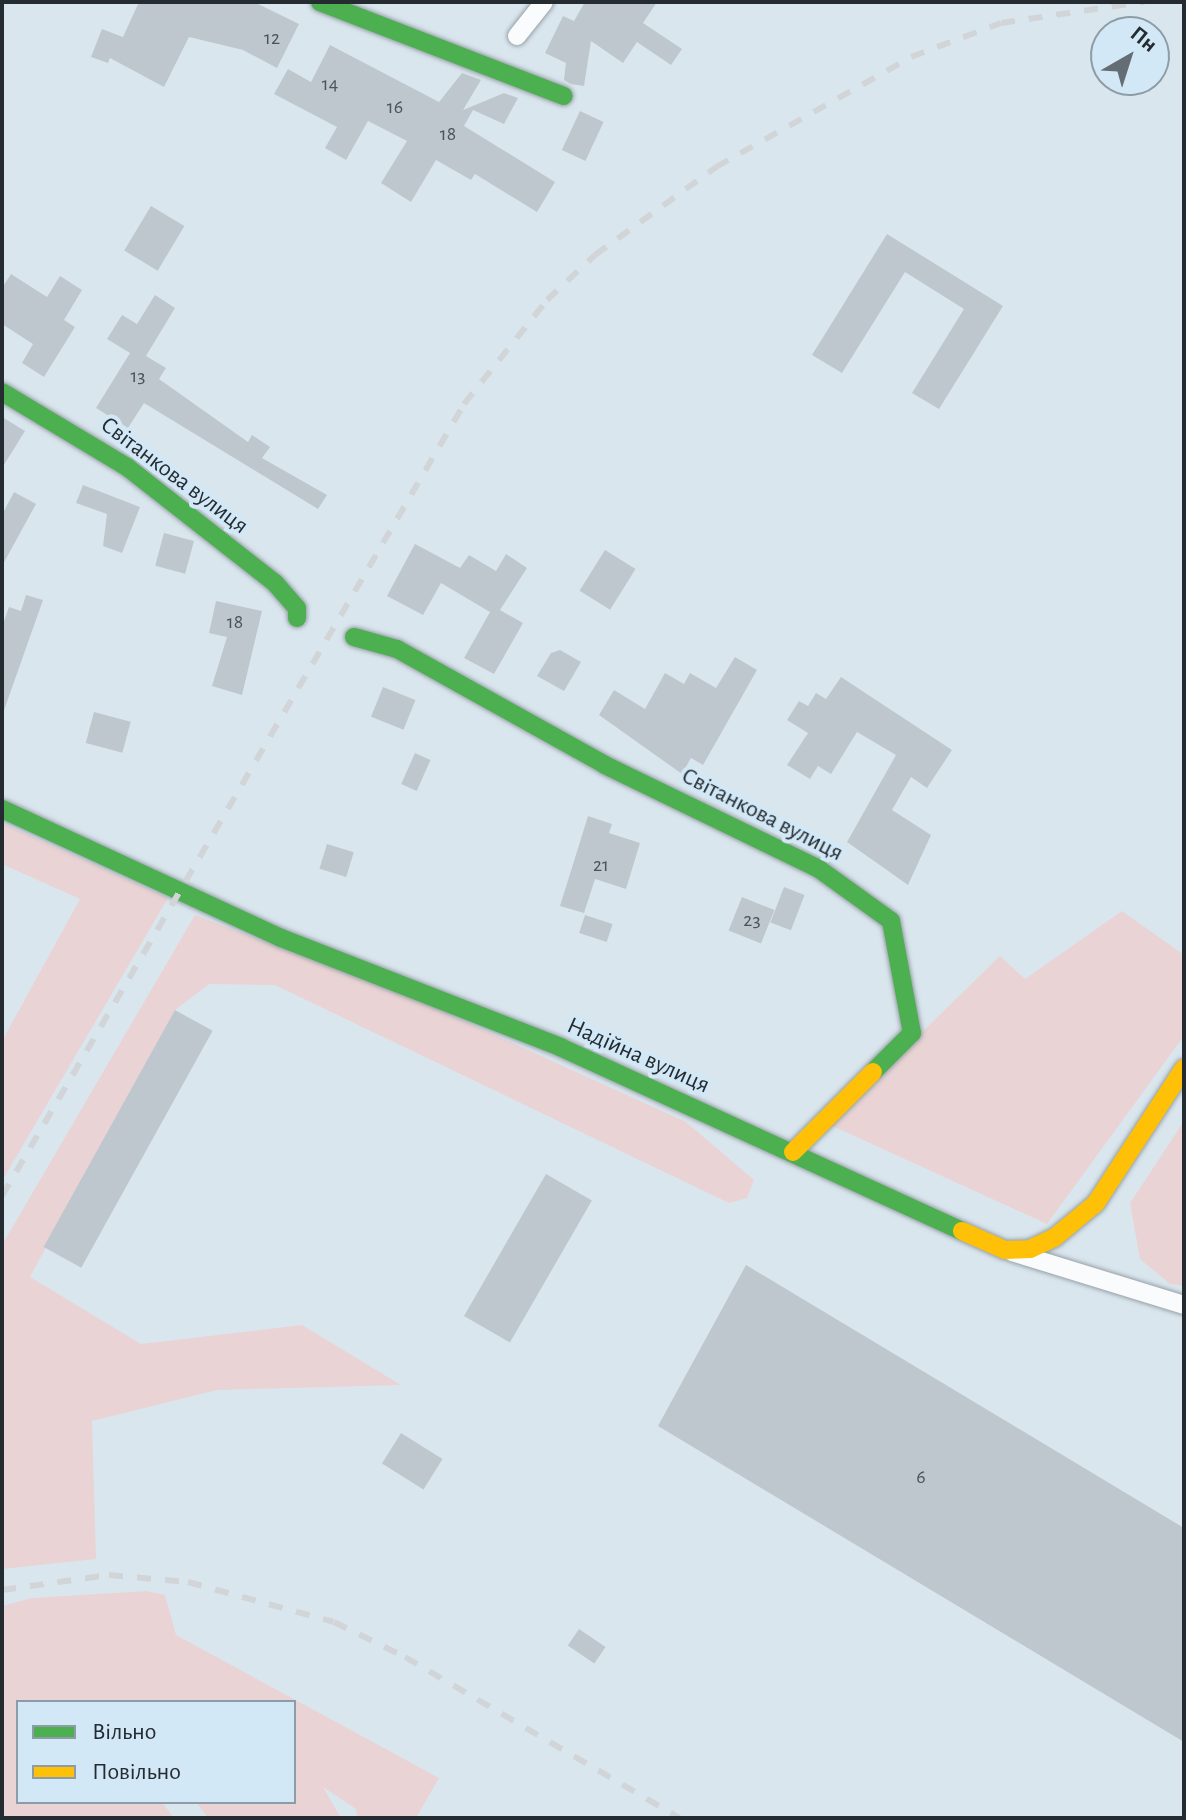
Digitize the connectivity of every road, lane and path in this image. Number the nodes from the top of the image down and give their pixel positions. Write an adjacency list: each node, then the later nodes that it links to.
1 (320, 2): 4 (street)
2 (544, 2): 3 (street)
3 (517, 36)
4 (563, 96)
5 (2, 392): 6 (street, Світанкова вулиця)
6 (297, 618)
7 (354, 637): 10 (street, Світанкова вулиця)
8 (2, 809): 10 (street, Надійна вулиця)
9 (1184, 1068): 11 (street)
10 (793, 1152): 11 (street, Надійна вулиця)
11 (1005, 1250): 12 (street)
12 (1184, 1305)

